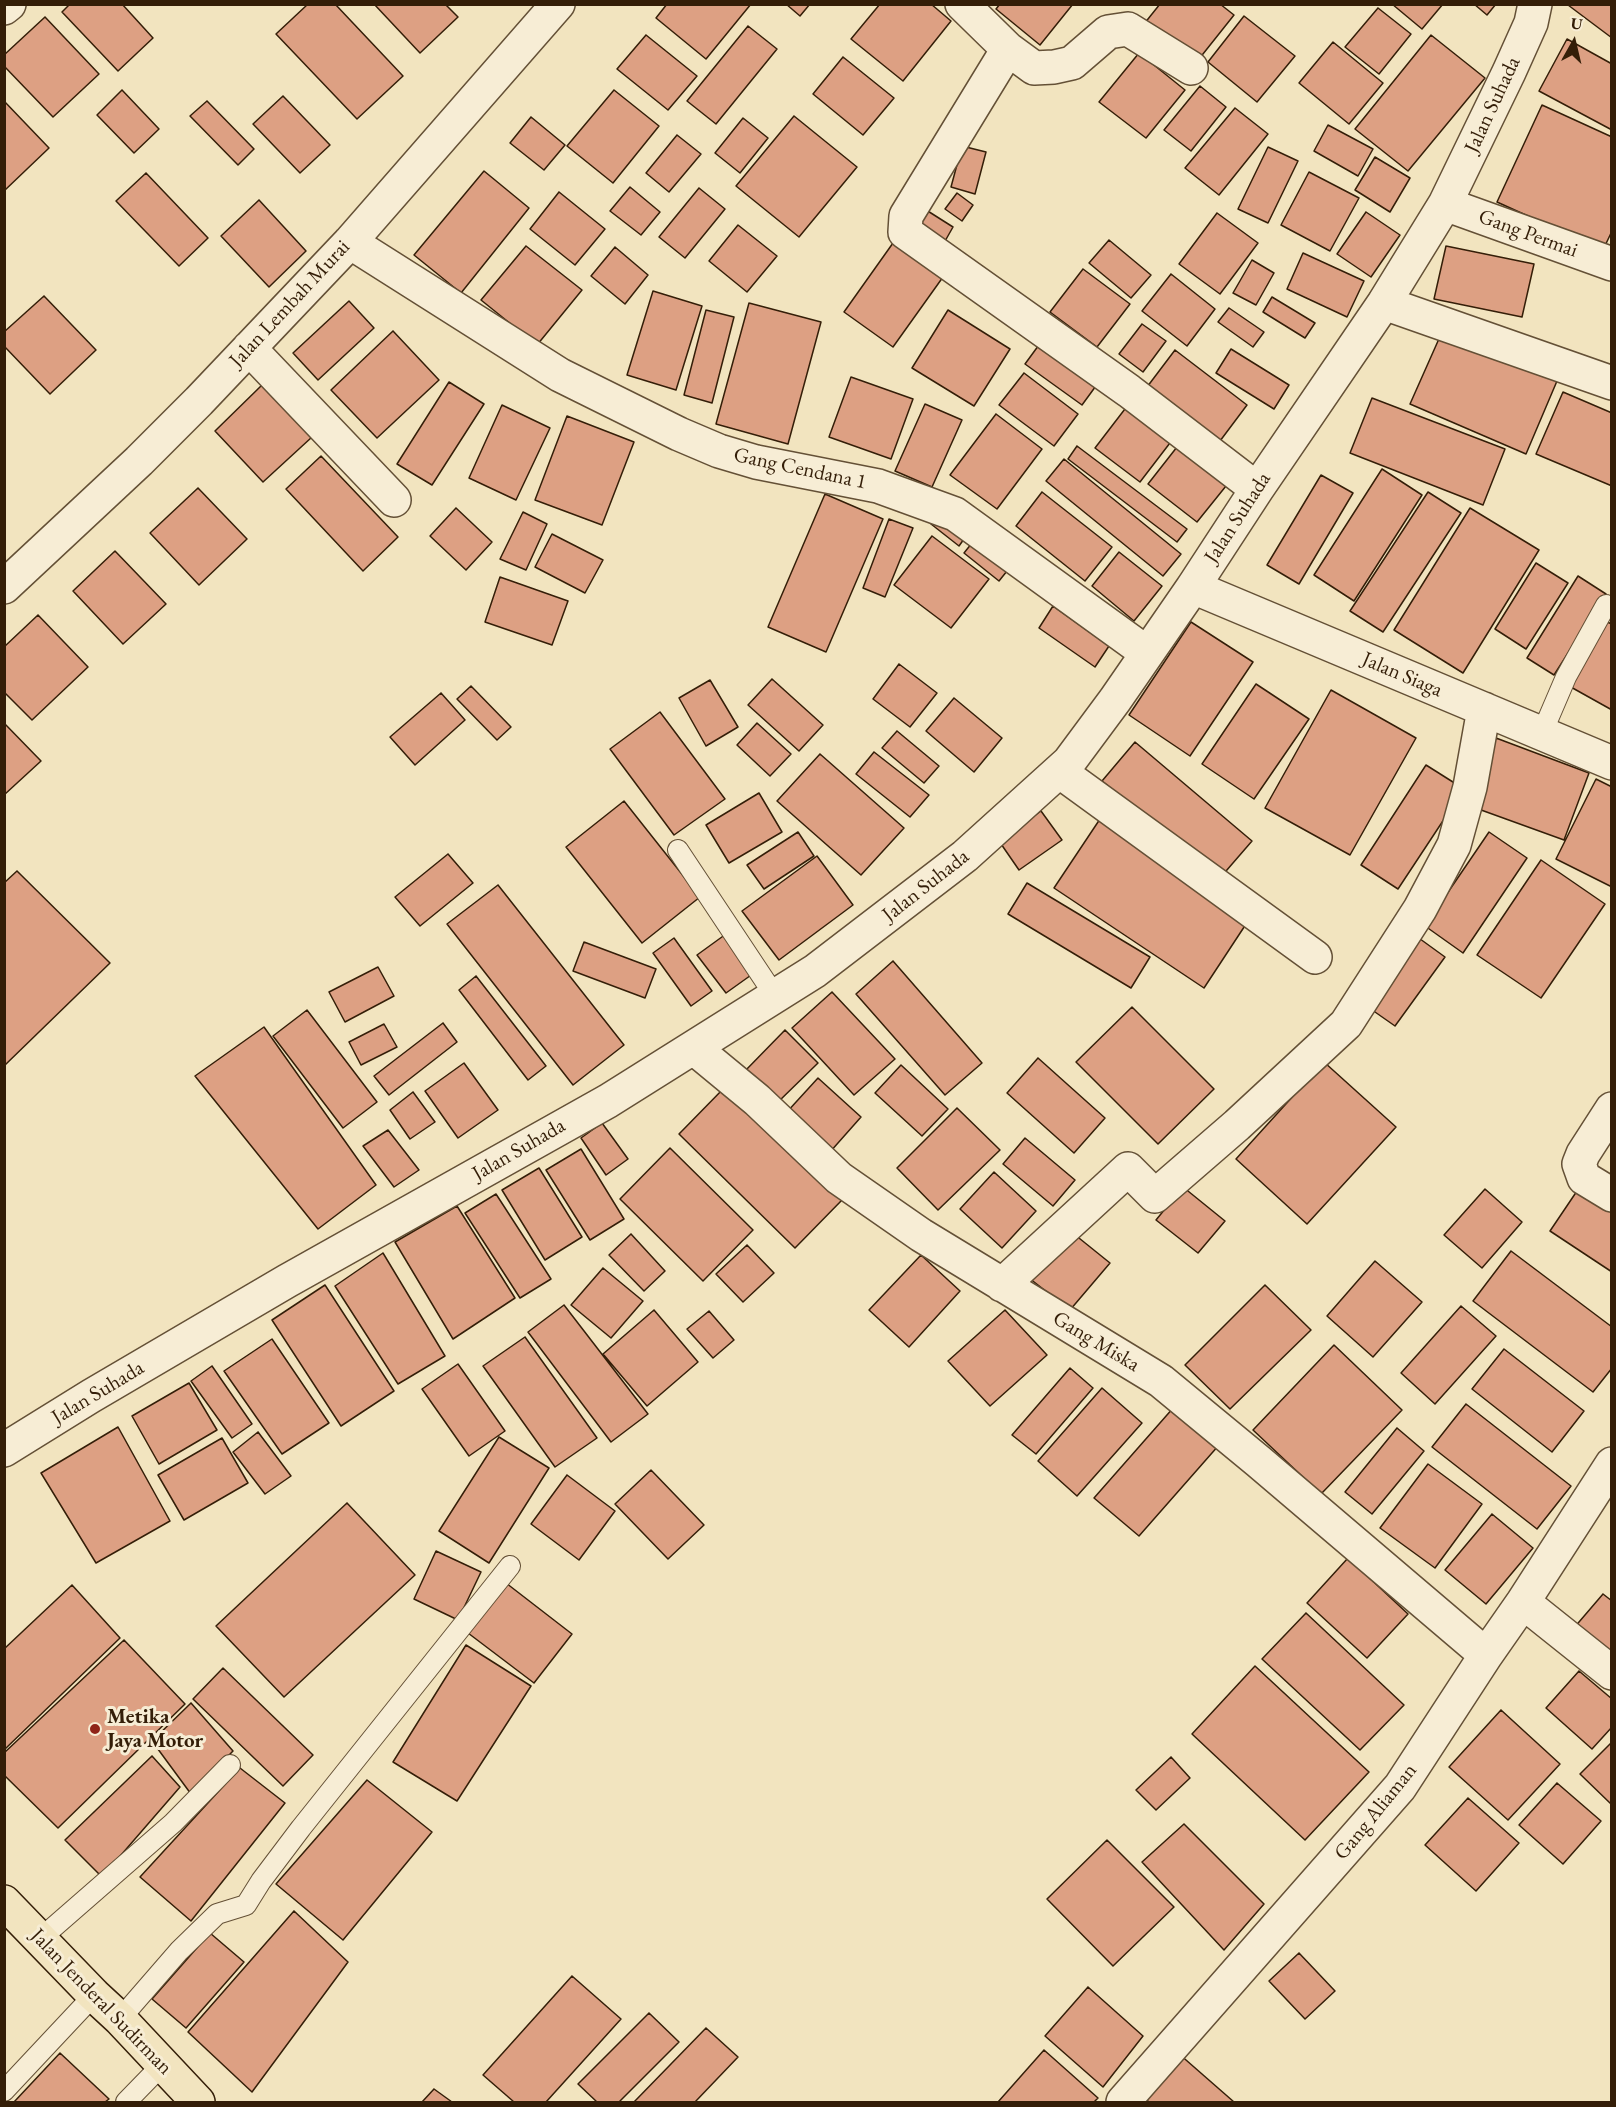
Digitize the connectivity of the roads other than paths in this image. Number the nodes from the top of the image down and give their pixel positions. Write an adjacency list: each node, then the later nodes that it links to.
1 (9, 4): 5 (street)
2 (558, 4): 9 (street, Jalan Lembah Murai)
3 (962, 4): 6 (street)
4 (1534, 4): 8 (street, Jalan Suhada)
5 (4, 8)
6 (1008, 49): 7 (street); 14 (street)
7 (1191, 68)
8 (1445, 204): 10 (street, Gang Permai); 11 (street, Jalan Suhada)
9 (350, 242): 12 (street, Jalan Lembah Murai); 19 (street, Gang Cendana 1)
10 (1611, 264)
11 (1384, 303): 13 (street); 14 (street, Jalan Suhada)
12 (249, 348): 15 (street); 16 (street, Jalan Lembah Murai)
13 (1611, 383)
14 (1257, 489): 17 (street, Jalan Suhada)
15 (394, 500)
16 (4, 587)
17 (1193, 587): 19 (street, Jalan Suhada); 20 (street, Jalan Siaga)
18 (1606, 605): 21 (lane)
19 (1147, 653): 23 (street, Jalan Suhada)
20 (1484, 709): 21 (street, Jalan Siaga); 30 (street)
21 (1542, 734): 22 (street, Jalan Siaga)
22 (1611, 763)
23 (1059, 771): 25 (street); 26 (street, Jalan Suhada)
24 (678, 850): 26 (lane)
25 (1315, 957)
26 (775, 996): 27 (street, Jalan Suhada)
27 (694, 1048): 30 (street, Gang Miska); 31 (street, Jalan Suhada)
28 (1611, 1109): 29 (street)
29 (1611, 1195)
30 (1002, 1285): 35 (street, Gang Miska)
31 (4, 1450)
32 (1611, 1464): 34 (street, Gang Aliaman)
33 (510, 1566): 41 (lane)
34 (1523, 1602): 35 (street, Gang Aliaman); 36 (street)
35 (1485, 1655): 46 (street, Gang Aliaman)
36 (1611, 1673)
37 (230, 1765): 39 (lane)
38 (4, 1902): 39 (main road, Jalan Jenderal Sudirman)
39 (40, 1940): 40 (main road, Jalan Jenderal Sudirman)
40 (94, 1995): 41 (main road, Jalan Jenderal Sudirman); 43 (lane)
41 (120, 2019): 42 (main road, Jalan Jenderal Sudirman)
42 (162, 2066): 44 (lane); 45 (main road, Jalan Jenderal Sudirman)
43 (4, 2091)
44 (126, 2103)
45 (198, 2103)
46 (1123, 2103)

